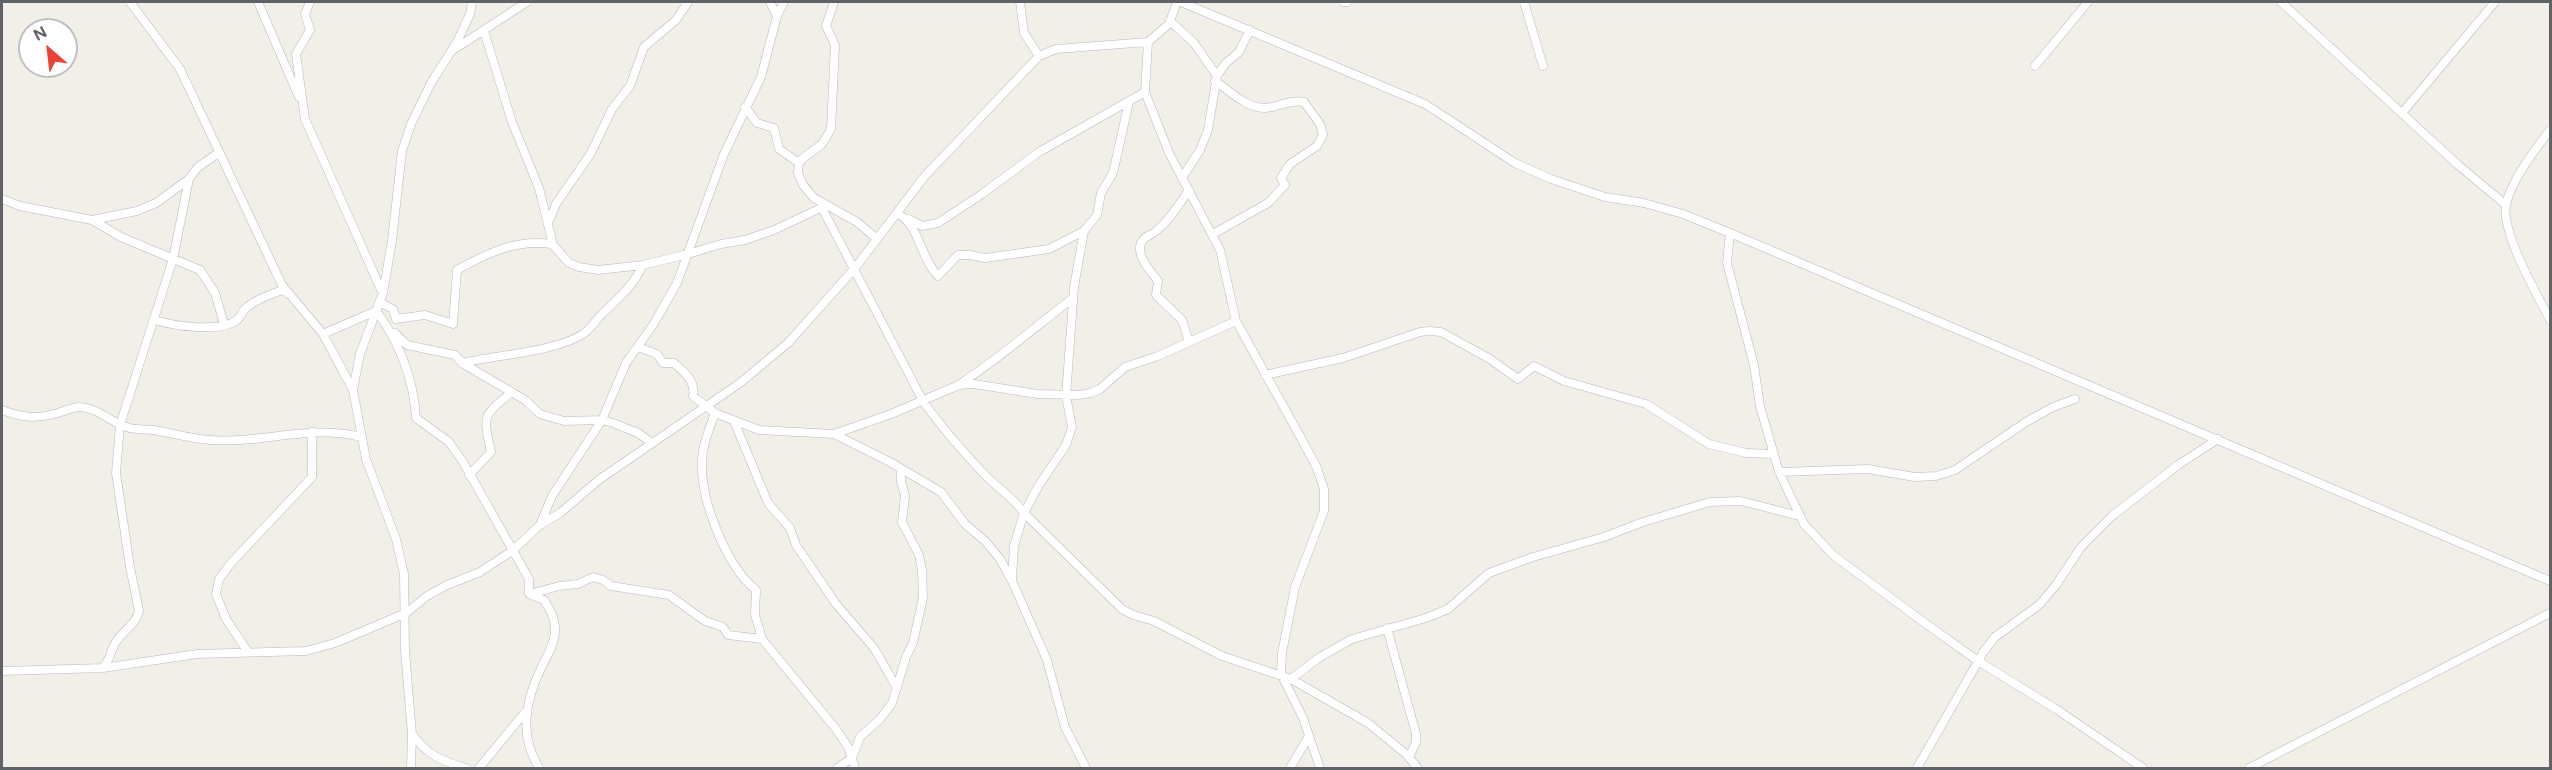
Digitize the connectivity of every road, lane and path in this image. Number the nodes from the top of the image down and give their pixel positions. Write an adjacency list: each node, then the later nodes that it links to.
1 (130, 2): 32 (street)
2 (258, 2): 28 (street)
3 (310, 2): 28 (street)
4 (472, 2): 21 (street)
5 (527, 2): 19 (street)
6 (688, 2): 43 (street)
7 (770, 2): 16 (street)
8 (784, 2): 16 (street)
9 (834, 2): 33 (street)
10 (1020, 2): 22 (street)
11 (1179, 2): 17 (street); 18 (street)
12 (1524, 2): 23 (street)
13 (2088, 2): 24 (street)
14 (2281, 2): 30 (street)
15 (2495, 2): 30 (street)
16 (777, 16): 29 (street)
17 (1170, 21): 20 (street); 25 (street)
18 (1250, 30): 25 (street); 45 (street)
19 (484, 31): 21 (street); 43 (street)
20 (1148, 42): 22 (street); 26 (street)
21 (452, 51): 53 (street)
22 (1039, 56): 40 (street)
23 (1543, 66)
24 (2035, 66)
25 (1216, 78): 34 (street); 46 (street)
26 (1145, 92): 27 (street); 34 (street)
27 (1129, 102): 41 (street); 44 (street)
28 (303, 107): 53 (street)
29 (745, 107): 33 (street); 49 (street)
30 (2402, 113): 38 (street)
31 (2550, 130): 38 (street)
32 (218, 153): 35 (street); 55 (street)
33 (799, 163): 39 (street)
34 (1182, 178): 36 (street)
35 (189, 179): 42 (street); 50 (street)
36 (1189, 190): 46 (street); 63 (street)
37 (2, 199): 42 (street)
38 (2506, 205): 58 (street)
39 (824, 207): 47 (street); 49 (street); 52 (street)
40 (897, 213): 41 (street); 47 (street)
41 (908, 218): 44 (street)
42 (92, 220): 50 (street)
43 (549, 223): 51 (street)
44 (1084, 231): 54 (street)
45 (1730, 232): 82 (street); 84 (street)
46 (1213, 234): 59 (street)
47 (876, 238): 52 (street)
48 (551, 244): 56 (street)
49 (688, 255): 51 (street); 64 (street)
50 (173, 259): 57 (street); 60 (street)
51 (643, 265): 65 (street)
52 (855, 268): 72 (street); 73 (street)
53 (383, 293): 56 (street)
54 (1073, 298): 67 (street); 70 (street)
55 (294, 300): 60 (street); 62 (street)
56 (377, 307): 61 (street); 62 (street); 68 (street)
57 (155, 320): 60 (street); 78 (street)
58 (2550, 320)
59 (1236, 321): 63 (street); 66 (street)
60 (224, 324)
61 (392, 330): 65 (street); 87 (street)
62 (323, 334): 68 (street)
63 (1189, 342): 70 (street)
64 (638, 347): 73 (street); 76 (street)
65 (462, 363): 69 (street)
66 (1265, 375): 84 (street); 103 (street)
67 (959, 385): 70 (street); 72 (street)
68 (353, 390): 81 (street)
69 (512, 392): 76 (street); 87 (street)
70 (1066, 396): 88 (street)
71 (2075, 399): 86 (street)
72 (922, 401): 80 (street); 88 (street)
73 (708, 407): 75 (street); 83 (street)
74 (2, 410): 78 (street)
75 (715, 413): 77 (street); 98 (street)
76 (602, 420): 83 (street); 90 (street)
77 (734, 421): 80 (street); 105 (street)
78 (120, 425): 79 (street); 101 (street)
79 (312, 432): 81 (street); 99 (street)
80 (834, 434): 85 (street)
81 (361, 437): 95 (street)
82 (2218, 438): 93 (street); 100 (street)
83 (652, 443): 90 (street)
84 (1773, 454): 86 (street)
85 (901, 469): 92 (street); 105 (street)
86 (1779, 472): 89 (street)
87 (469, 475): 91 (street)
88 (1024, 513): 92 (street); 103 (street)
89 (1799, 516): 97 (street); 100 (street)
90 (540, 525): 91 (street)
91 (512, 551): 94 (street); 95 (street)
92 (1012, 581): 117 (street)
93 (2550, 581)
94 (529, 594): 98 (street); 106 (street)
95 (406, 613): 99 (street); 107 (street)
96 (2550, 613): 123 (street)
97 (1387, 628): 104 (street); 110 (street)
98 (762, 639): 109 (street)
99 (248, 652): 101 (street)
100 (1978, 661): 121 (street); 122 (street)
101 (103, 668): 102 (street)
102 (2, 670)
103 (1281, 675): 104 (street); 108 (street)
104 (1291, 679): 110 (street)
105 (897, 688): 109 (street)
106 (526, 711): 113 (street); 114 (street)
107 (412, 734): 111 (street); 112 (street)
108 (1309, 736): 118 (street); 119 (street)
109 (852, 758): 115 (street); 116 (street)
110 (1408, 758): 120 (street)
111 (411, 768)
112 (466, 768)
113 (479, 768)
114 (539, 768)
115 (837, 768)
116 (855, 768)
117 (1086, 768)
118 (1290, 768)
119 (1320, 768)
120 (1418, 768)
121 (1917, 768)
122 (2143, 768)
123 (2249, 768)

